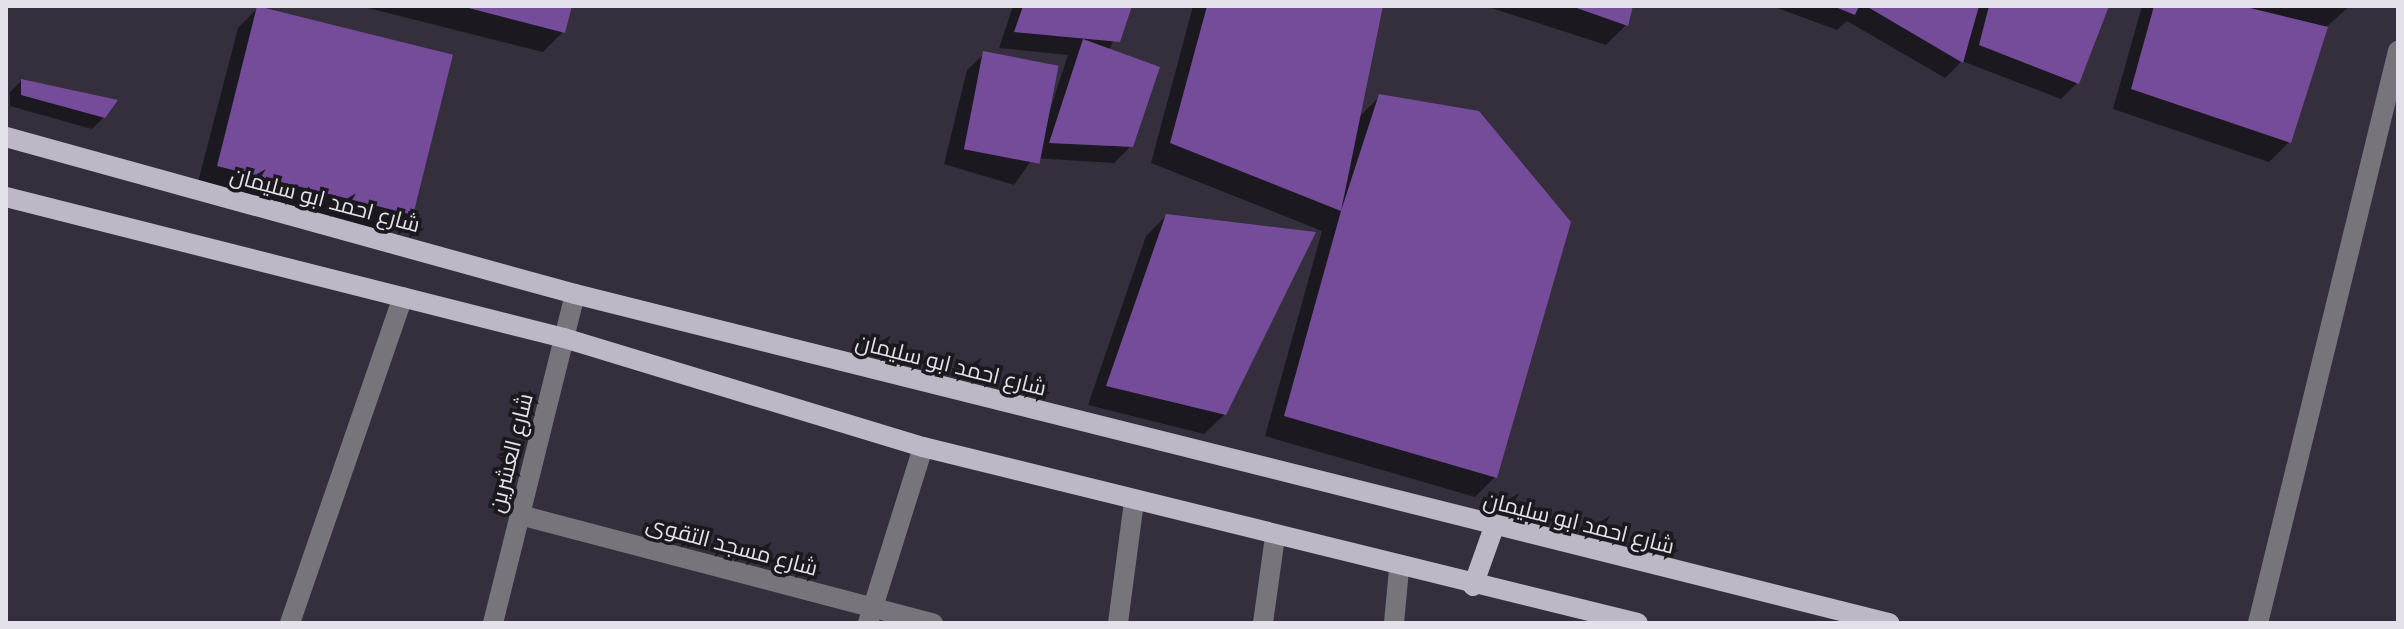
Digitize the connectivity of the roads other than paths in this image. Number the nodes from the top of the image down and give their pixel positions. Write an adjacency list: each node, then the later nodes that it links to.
1 (2398, 51): 23 (street)
2 (6, 137): 4 (main road, شارع احمد ابو سليمان)
3 (6, 197): 5 (main road)
4 (575, 294): 6 (street, شارع العشرين); 10 (main road, شارع احمد ابو سليمان)
5 (403, 297): 6 (main road); 15 (street)
6 (564, 338): 7 (main road); 9 (street, شارع العشرين)
7 (923, 447): 8 (main road); 14 (street)
8 (1134, 501): 11 (main road); 18 (street)
9 (520, 515): 14 (street, شارع مسجد التقوى); 16 (street, شارع العشرين)
10 (1494, 527): 13 (main road); 22 (main road, شارع احمد ابو سليمان)
11 (1275, 537): 12 (main road); 19 (street)
12 (1399, 569): 13 (main road); 20 (street)
13 (1473, 586): 21 (main road)
14 (870, 616): 17 (street, شارع مسجد التقوى)
15 (290, 623)
16 (493, 623)
17 (933, 623)
18 (1118, 623)
19 (1263, 623)
20 (1394, 623)
21 (1638, 623)
22 (1889, 623)
23 (2258, 623)

